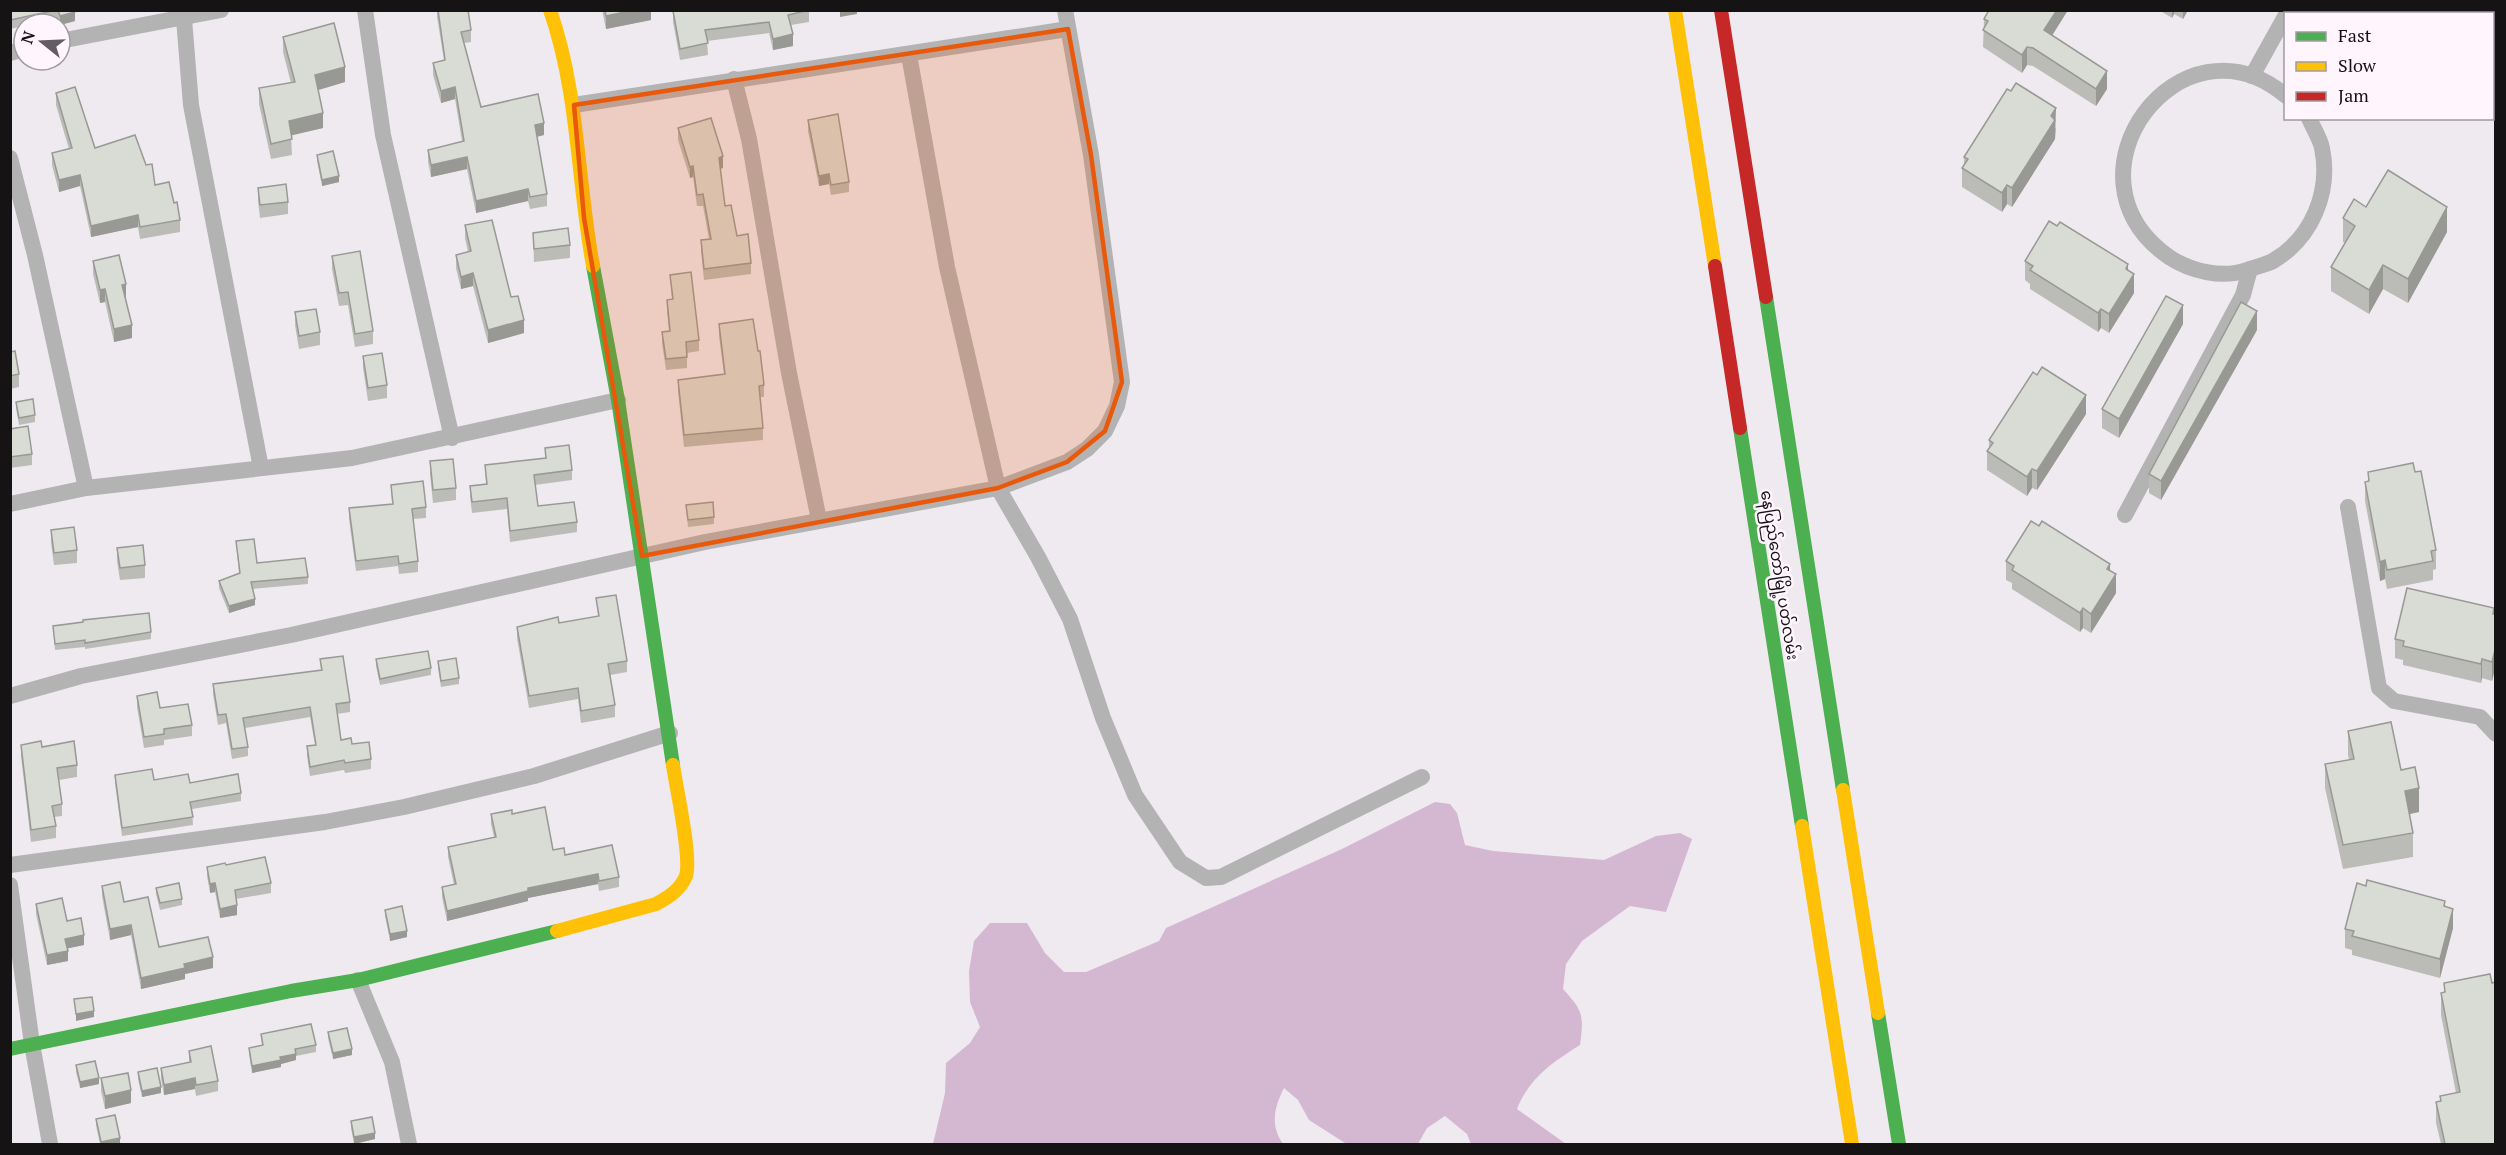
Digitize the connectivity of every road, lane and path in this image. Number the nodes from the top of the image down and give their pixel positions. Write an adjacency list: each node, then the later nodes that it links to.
1 (221, 10): 8 (street)
2 (365, 10): 20 (street)
3 (550, 10): 15 (main road)
4 (1065, 10): 9 (street)
5 (1675, 10): 40 (main road, နေပြည်တော်မြို့ပတ်လမ်း)
6 (1721, 10): 41 (main road)
7 (2284, 18): 12 (street)
8 (184, 19): 10 (street); 21 (street)
9 (1068, 29): 11 (street); 23 (street)
10 (72, 39)
11 (909, 55): 13 (street); 23 (street)
12 (2252, 76): 14 (street); 18 (street)
13 (734, 80): 15 (street); 27 (street)
14 (2284, 94)
15 (574, 105): 19 (main road)
16 (2310, 120): 18 (street)
17 (10, 158): 22 (street)
18 (2250, 269): 26 (street)
19 (618, 400): 20 (street); 28 (main road)
20 (452, 438): 21 (street)
21 (261, 468): 22 (street)
22 (86, 488): 24 (street)
23 (998, 488): 27 (street); 32 (street)
24 (10, 504)
25 (2349, 507): 31 (street)
26 (2125, 515)
27 (819, 520): 28 (street)
28 (642, 556): 29 (street); 30 (main road)
29 (10, 696)
30 (670, 733): 33 (street); 35 (main road)
31 (2496, 734)
32 (1422, 777)
33 (10, 865)
34 (10, 885): 36 (street)
35 (358, 980): 36 (main road); 39 (street)
36 (32, 1044): 37 (main road); 38 (street)
37 (10, 1048)
38 (50, 1144)
39 (409, 1144)
40 (1851, 1144)
41 (1899, 1144)

